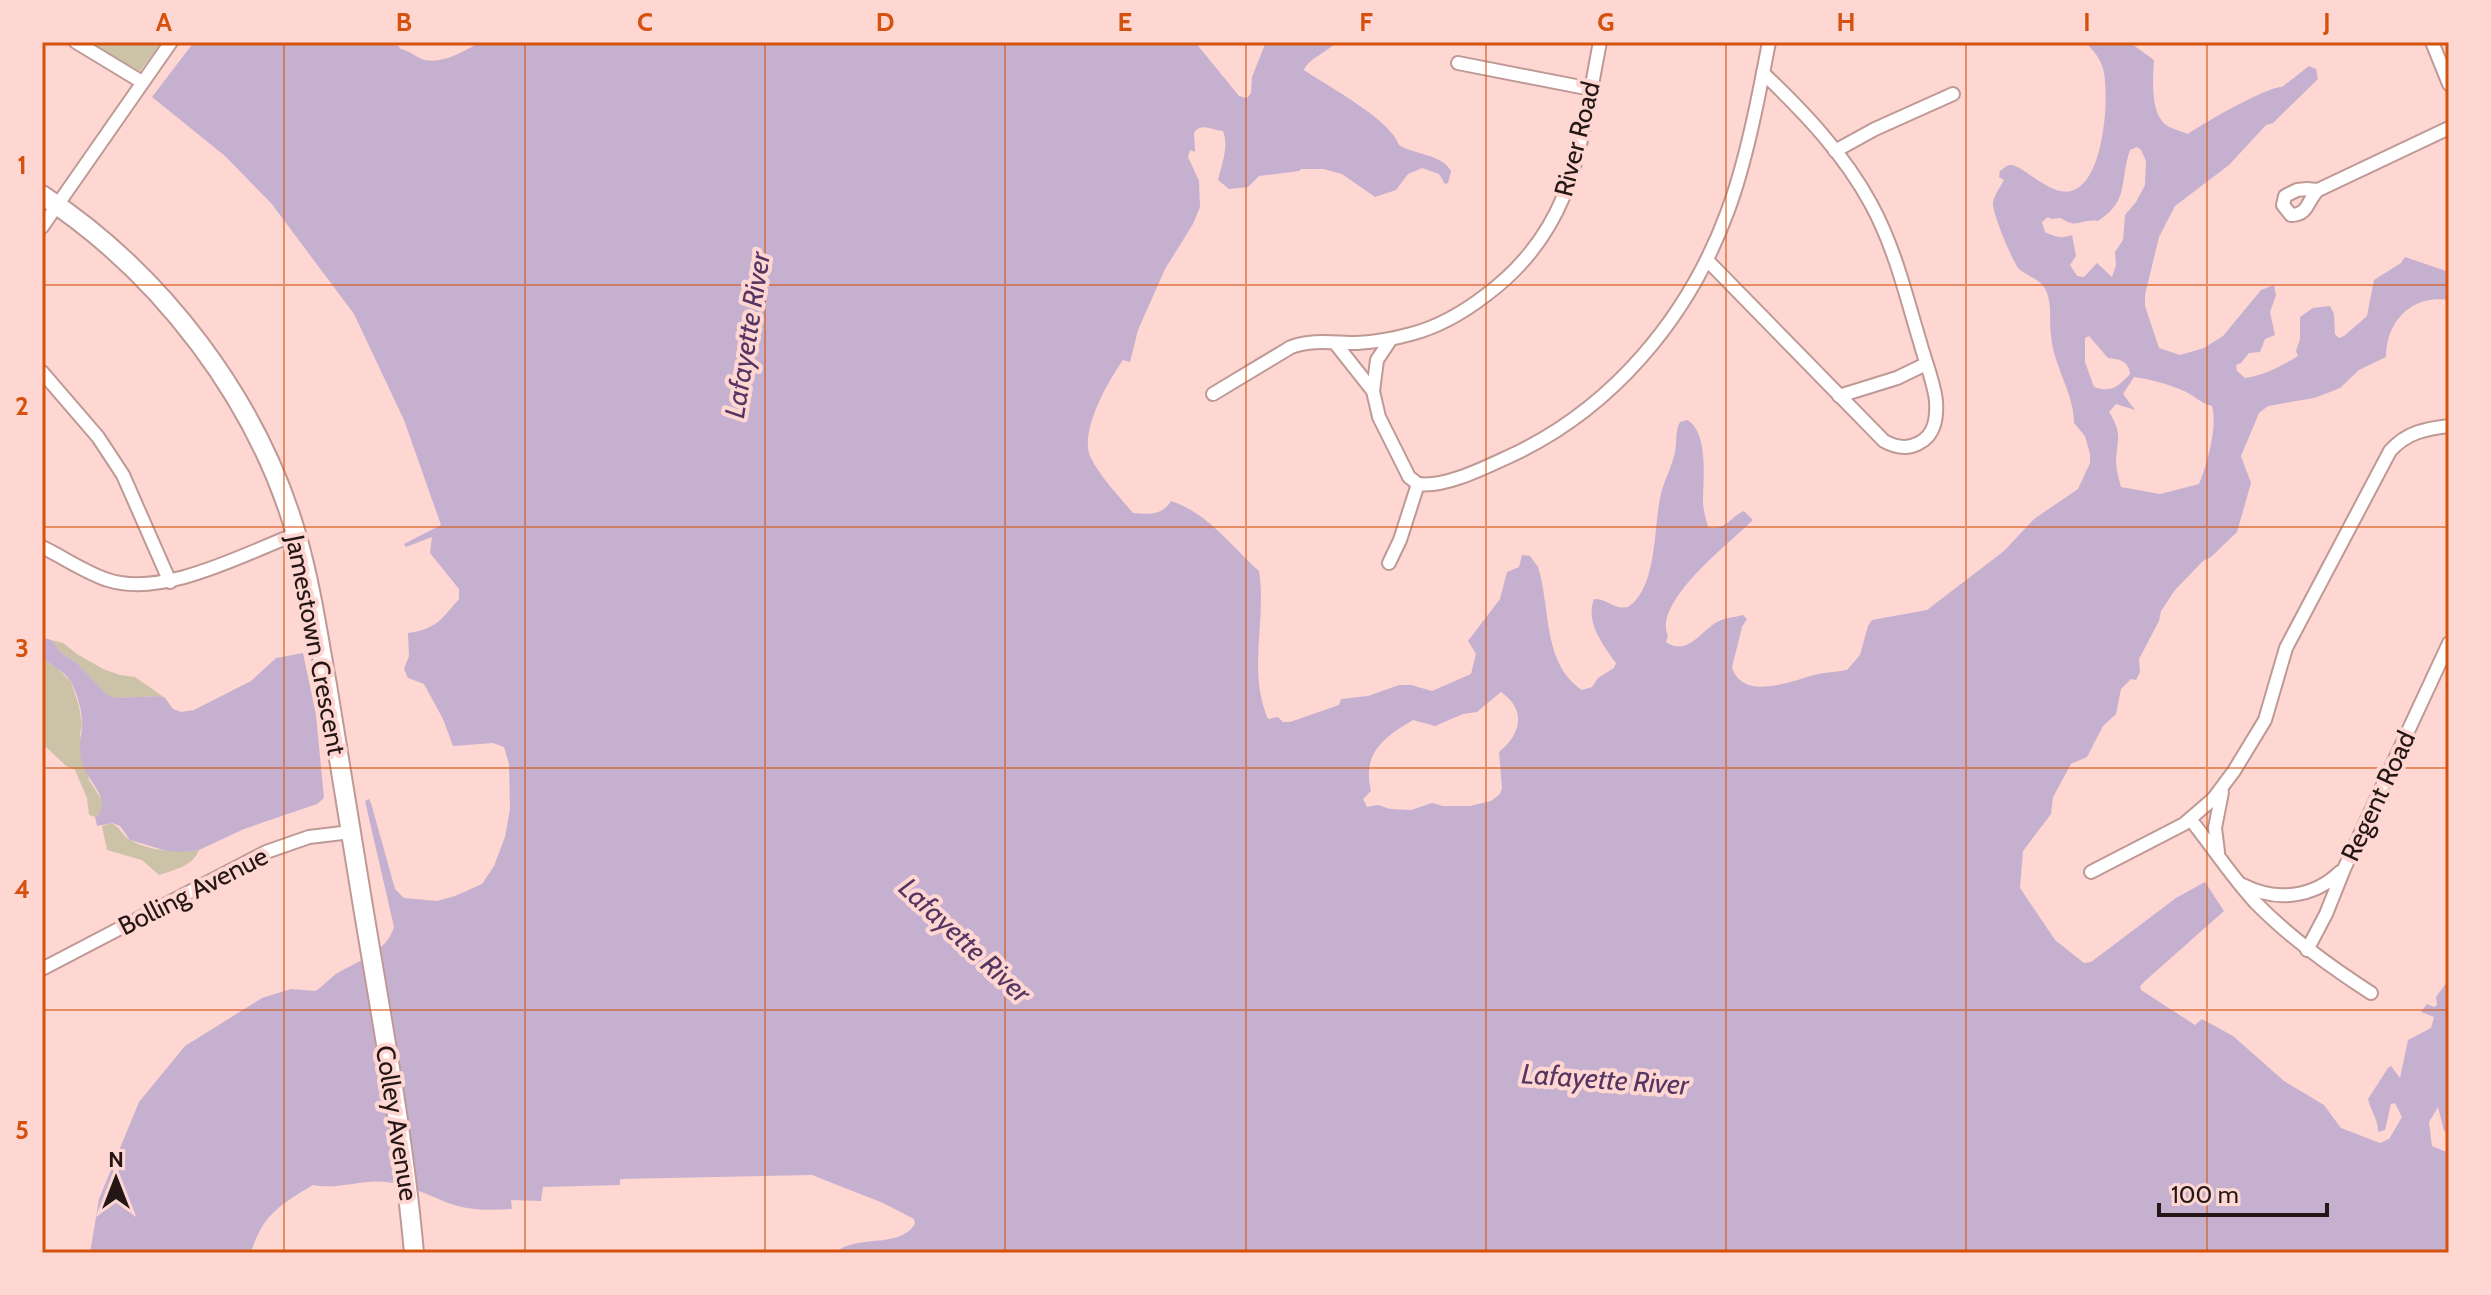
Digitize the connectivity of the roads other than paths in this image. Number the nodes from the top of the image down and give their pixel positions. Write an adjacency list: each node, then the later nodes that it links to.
1 (76, 42): 8 (street)
2 (171, 42): 8 (street)
3 (1600, 42): 10 (street, River Road)
4 (1769, 42): 7 (street)
5 (2432, 42): 9 (street)
6 (1458, 63): 10 (street)
7 (1763, 73): 13 (street); 17 (street)
8 (142, 82): 15 (street)
9 (2449, 84)
10 (1591, 89): 18 (street, River Road)
11 (1953, 94): 13 (street)
12 (2449, 128): 14 (street)
13 (1835, 151): 20 (street)
14 (2318, 190)
15 (50, 200): 16 (street); 27 (main road, Jamestown Crescent)
16 (42, 227)
17 (1707, 260): 24 (street); 26 (street)
18 (1391, 339): 19 (street, River Road); 22 (street)
19 (1335, 343): 22 (street); 23 (street, River Road)
20 (1926, 364): 24 (street); 24 (street)
21 (42, 372): 30 (street)
22 (1373, 391): 26 (street)
23 (1213, 394)
24 (1839, 396)
25 (2449, 426): 32 (street)
26 (1418, 484): 29 (street)
27 (296, 534): 30 (street); 34 (main road, Jamestown Crescent)
28 (42, 547): 30 (street)
29 (1389, 563)
30 (170, 582)
31 (2449, 643): 36 (street, Regent Road)
32 (2224, 785): 33 (street); 35 (street)
33 (2190, 819): 35 (street); 37 (street)
34 (351, 832): 40 (street, Bolling Avenue); 41 (main road, Jamestown Crescent)
35 (2219, 855): 38 (street)
36 (2344, 869): 38 (street); 39 (street, Regent Road)
37 (2091, 872)
38 (2240, 884): 39 (street)
39 (2307, 950): 42 (street)
40 (42, 969)
41 (377, 993): 43 (main road, Colley Avenue)
42 (2371, 993)
43 (414, 1253)

